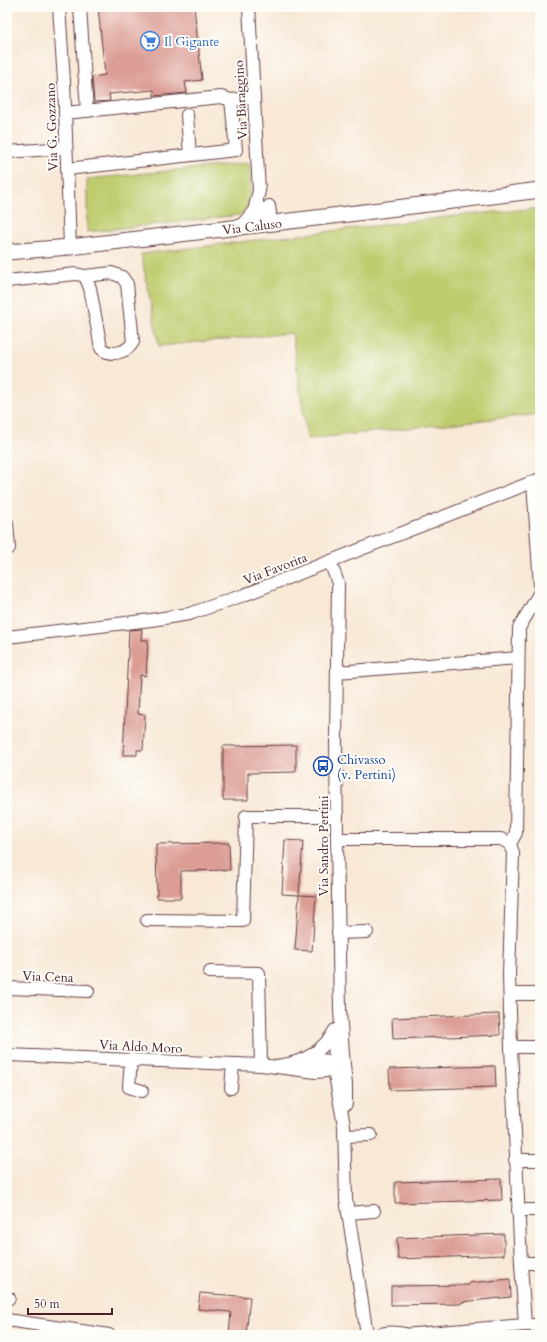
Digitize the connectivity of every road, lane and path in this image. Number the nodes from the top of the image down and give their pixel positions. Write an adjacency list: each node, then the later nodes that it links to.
1 (59, 7): 7 (street, Via G. Gozzano)
2 (80, 7): 6 (street)
3 (249, 7): 4 (street, Via Baraggino)
4 (254, 97): 5 (street); 16 (street, Via Baraggino)
5 (231, 100): 6 (street); 11 (street)
6 (87, 111): 7 (street)
7 (65, 113): 9 (street, Via G. Gozzano)
8 (187, 115): 11 (street)
9 (66, 148): 10 (street); 12 (street, Via G. Gozzano)
10 (7, 152)
11 (190, 156): 12 (street)
12 (67, 169): 20 (street, Via G. Gozzano)
13 (540, 190): 15 (main road, Via Caluso)
14 (540, 194): 15 (main road, Via Caluso)
15 (496, 195): 17 (main road, Via Caluso)
16 (262, 200): 17 (street); 18 (street, Via Baraggino); 19 (street)
17 (286, 222): 18 (main road, Via Caluso)
18 (267, 223): 19 (main road, Via Caluso)
19 (240, 227): 20 (main road, Via Caluso)
20 (70, 247): 21 (main road, Via Caluso)
21 (7, 252)
22 (85, 276): 22 (street); 23 (street)
23 (7, 281)
24 (536, 481): 27 (street, Via Favorita); 28 (street)
25 (7, 523): 26 (street)
26 (8, 548)
27 (330, 562): 30 (street, Via Favorita); 32 (street, Via Sandro Pertini)
28 (540, 585)
29 (540, 592): 31 (street)
30 (7, 636)
31 (518, 658): 32 (street); 35 (street)
32 (337, 672): 33 (street, Via Sandro Pertini)
33 (337, 816): 34 (street, Via Sandro Pertini); 36 (street)
34 (337, 839): 35 (street); 38 (street, Via Sandro Pertini)
35 (510, 844): 42 (street)
36 (147, 920)
37 (366, 932): 38 (street)
38 (338, 933): 44 (street, Via Sandro Pertini)
39 (210, 972): 52 (street)
40 (7, 988): 41 (street, Via Cena)
41 (88, 991)
42 (510, 994): 43 (street); 46 (street)
43 (540, 994)
44 (340, 1010): 45 (street); 54 (street)
45 (334, 1032): 50 (street); 54 (street)
46 (511, 1047): 47 (street); 61 (street)
47 (540, 1047)
48 (7, 1055): 49 (street, Via Aldo Moro)
49 (131, 1060): 51 (street, Via Aldo Moro); 57 (street)
50 (302, 1060): 53 (street); 54 (street)
51 (232, 1064): 52 (street, Via Aldo Moro); 56 (street)
52 (261, 1065): 53 (street, Via Aldo Moro)
53 (273, 1066): 55 (street)
54 (338, 1066): 55 (street); 58 (street); 59 (street)
55 (308, 1071): 58 (street)
56 (232, 1088)
57 (142, 1091)
58 (338, 1091): 59 (street)
59 (344, 1131): 60 (street); 66 (street)
60 (371, 1135)
61 (515, 1160): 62 (street); 63 (street)
62 (540, 1160)
63 (518, 1210): 64 (street); 67 (street)
64 (540, 1210)
65 (374, 1211): 66 (street)
66 (348, 1213): 69 (street)
67 (521, 1263): 68 (street); 71 (street)
68 (540, 1263)
69 (364, 1319): 73 (street); 75 (street)
70 (7, 1320): 74 (street)
71 (526, 1325): 72 (street); 76 (street)
72 (540, 1325)
73 (382, 1334): 76 (street)
74 (109, 1335)
75 (367, 1335)
76 (404, 1335)

